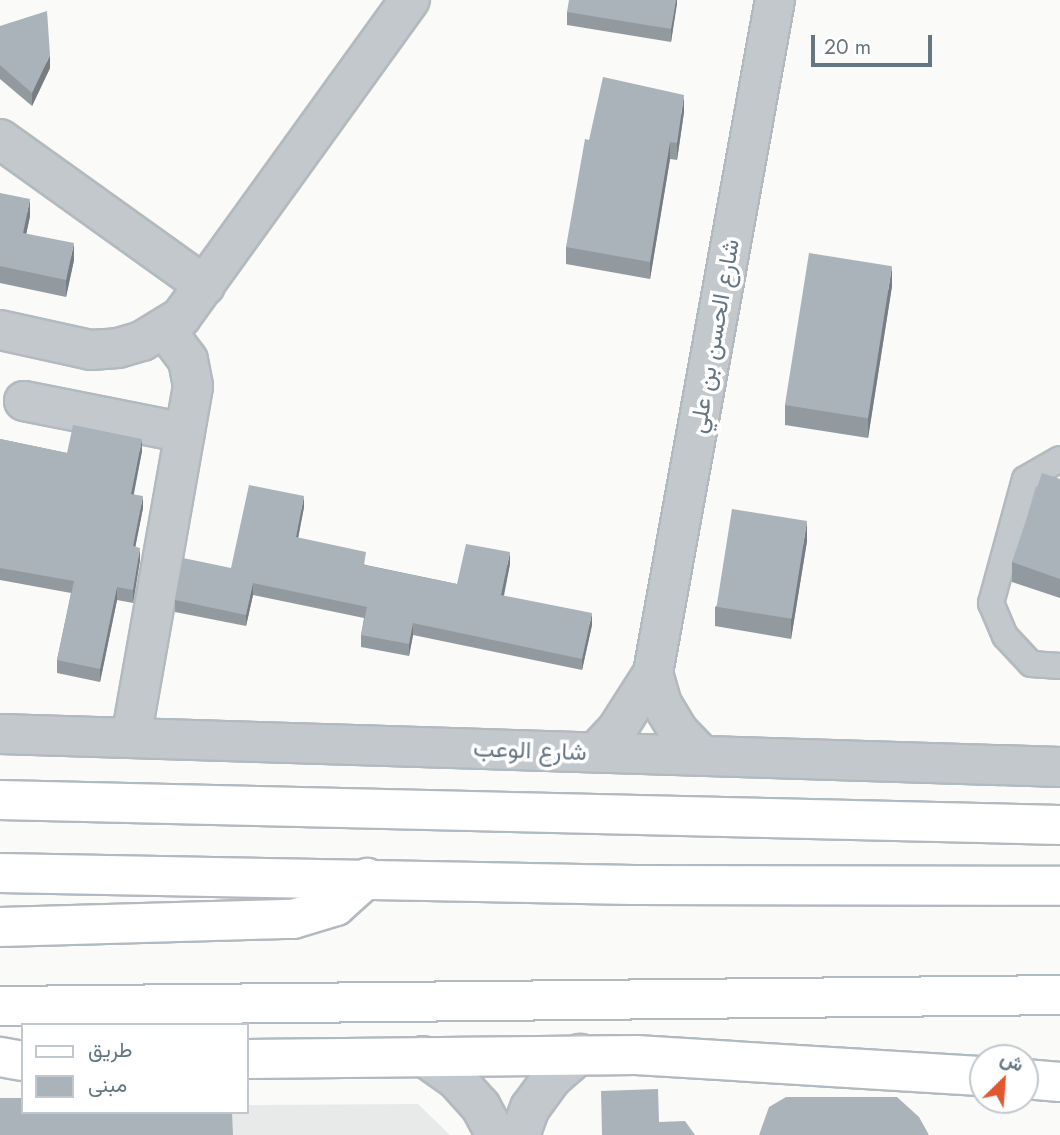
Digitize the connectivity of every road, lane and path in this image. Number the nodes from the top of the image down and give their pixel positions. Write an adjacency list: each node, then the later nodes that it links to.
1 (410, 0): 4 (street)
2 (775, 0): 11 (street, شارع الحسن بن علي)
3 (0, 139): 4 (street)
4 (205, 286): 6 (street)
5 (0, 330): 6 (street)
6 (165, 330): 8 (street)
7 (24, 401): 8 (street)
8 (185, 433): 13 (street)
9 (1060, 459): 10 (lane)
10 (1060, 666)
11 (653, 673): 14 (street, شارع الحسن بن علي); 15 (street)
12 (0, 734): 13 (street, شارع الوعب)
13 (131, 738): 14 (street, شارع الوعب)
14 (596, 752): 15 (street, شارع الوعب)
15 (702, 756): 16 (street, شارع الوعب)
16 (1060, 767)
17 (0, 800): 18 (main road)
18 (1060, 825)
19 (0, 873): 20 (main road)
20 (367, 878): 21 (main road); 22 (main road)
21 (1060, 886)
22 (0, 927)
23 (1060, 995): 24 (main road)
24 (0, 1006)
25 (580, 1054): 26 (main road); 30 (main road); 34 (street)
26 (422, 1056): 28 (main road); 33 (street)
27 (0, 1057): 29 (main road)
28 (248, 1059)
29 (21, 1061)
30 (969, 1075)
31 (1039, 1080): 32 (main road)
32 (1060, 1082)
33 (496, 1135)
34 (520, 1135)

